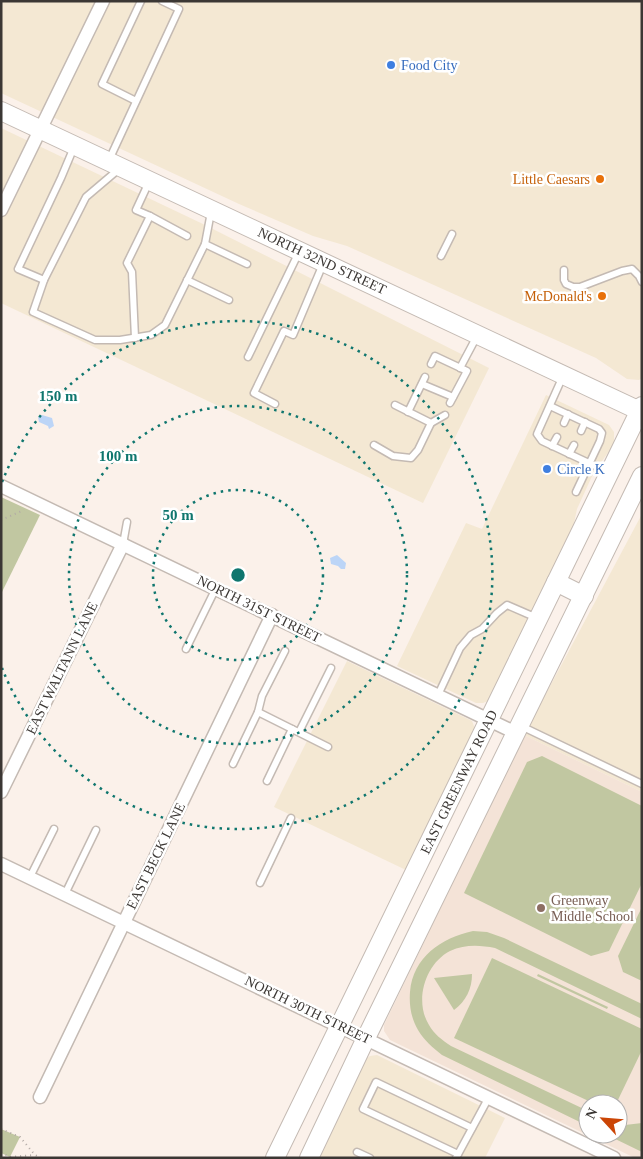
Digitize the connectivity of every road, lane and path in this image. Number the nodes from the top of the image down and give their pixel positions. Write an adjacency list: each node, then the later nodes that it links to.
1 (103, 1): 6 (street)
2 (141, 1): 4 (lane)
3 (162, 1): 4 (lane)
4 (136, 101): 8 (lane)
5 (1, 111): 6 (main road, NORTH 32ND STREET)
6 (40, 129): 7 (main road, NORTH 32ND STREET); 10 (street)
7 (75, 145): 8 (main road, NORTH 32ND STREET); 21 (lane)
8 (115, 164): 9 (main road, NORTH 32ND STREET); 21 (lane)
9 (149, 180): 11 (main road, NORTH 32ND STREET); 12 (lane)
10 (1, 210)
11 (211, 210): 15 (lane); 16 (main road, NORTH 32ND STREET)
12 (150, 216): 14 (lane); 26 (lane)
13 (452, 234): 17 (lane)
14 (186, 236)
15 (205, 244): 19 (lane); 22 (lane)
16 (300, 251): 18 (main road, NORTH 32ND STREET); 27 (lane)
17 (441, 256)
18 (324, 262): 25 (main road, NORTH 32ND STREET); 31 (lane)
19 (247, 264)
20 (564, 270): 23 (lane)
21 (44, 280): 26 (lane)
22 (187, 280): 24 (lane); 26 (lane)
23 (642, 282)
24 (229, 300)
25 (478, 335): 29 (lane); 30 (main road, NORTH 32ND STREET)
26 (135, 338)
27 (248, 357)
28 (431, 364): 29 (lane)
29 (460, 368): 35 (lane)
30 (564, 375): 33 (lane); 34 (main road, NORTH 32ND STREET)
31 (275, 404)
32 (395, 405): 35 (lane)
33 (550, 406): 36 (lane); 45 (lane)
34 (641, 410): 48 (main road, EAST GREENWAY ROAD)
35 (408, 412): 38 (lane)
36 (568, 414): 39 (lane); 40 (lane)
37 (445, 415): 38 (lane)
38 (431, 422): 43 (lane)
39 (585, 422): 41 (lane); 47 (lane)
40 (564, 423)
41 (581, 431)
42 (557, 437): 45 (lane)
43 (374, 445)
44 (574, 445): 46 (lane)
45 (552, 446): 46 (lane)
46 (570, 454): 47 (lane)
47 (589, 464): 48 (lane); 51 (lane)
48 (609, 473): 56 (main road, EAST GREENWAY ROAD)
49 (642, 476): 58 (main road)
50 (1, 486): 55 (street, NORTH 31ST STREET)
51 (576, 492)
52 (24, 510): 53 (path)
53 (1, 520)
54 (127, 522): 55 (lane)
55 (123, 544): 57 (street, NORTH 31ST STREET); 74 (street, EAST WALTANN LANE)
56 (556, 582): 58 (main road); 60 (main road, EAST GREENWAY ROAD)
57 (216, 588): 59 (street, NORTH 31ST STREET); 61 (lane)
58 (584, 596): 68 (main road)
59 (272, 615): 64 (street, NORTH 31ST STREET); 82 (street, EAST BECK LANE)
60 (539, 619): 64 (lane); 66 (main road, EAST GREENWAY ROAD)
61 (186, 649)
62 (285, 652): 65 (lane)
63 (331, 668): 69 (lane)
64 (438, 695): 66 (street, NORTH 31ST STREET)
65 (258, 712): 67 (lane); 71 (lane)
66 (490, 720): 68 (street, NORTH 31ST STREET); 83 (main road, EAST GREENWAY ROAD)
67 (292, 729): 69 (lane); 72 (lane)
68 (518, 729): 73 (lane); 84 (main road)
69 (299, 732): 70 (lane)
70 (328, 747)
71 (232, 764)
72 (267, 781)
73 (642, 784)
74 (1, 792)
75 (291, 818): 80 (lane)
76 (54, 830): 79 (lane)
77 (96, 830): 81 (lane)
78 (1, 864): 79 (street, NORTH 30TH STREET)
79 (30, 877): 81 (street, NORTH 30TH STREET)
80 (260, 883)
81 (65, 894): 82 (street, NORTH 30TH STREET)
82 (124, 922): 83 (street, NORTH 30TH STREET); 85 (street, EAST BECK LANE)
83 (340, 1025): 84 (street, NORTH 30TH STREET); 95 (main road, EAST GREENWAY ROAD)
84 (366, 1038): 86 (street, NORTH 30TH STREET); 96 (main road)
85 (40, 1097)
86 (489, 1098): 87 (lane); 93 (street, NORTH 30TH STREET)
87 (472, 1128): 92 (lane); 92 (lane)
88 (1, 1129): 91 (path)
89 (358, 1152): 97 (lane)
90 (1, 1153): 91 (path)
91 (35, 1155): 94 (path)
92 (457, 1156)
93 (606, 1156)
94 (40, 1158)
95 (275, 1158)
96 (309, 1158)
97 (370, 1158)

